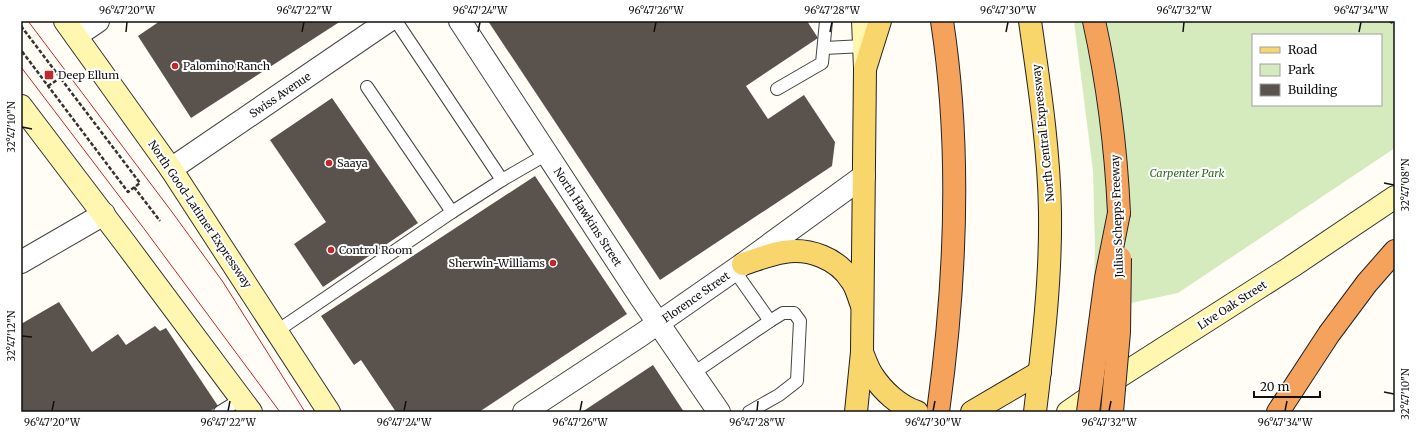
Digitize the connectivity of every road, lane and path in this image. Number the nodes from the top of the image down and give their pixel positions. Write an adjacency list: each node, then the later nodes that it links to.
1 (98, 21): 14 (street)
2 (388, 21): 25 (street, Swiss Avenue)
3 (396, 21): 27 (lane)
4 (460, 21): 24 (street, North Hawkins Street)
5 (826, 21): 16 (lane)
6 (863, 21): 15 (main road)
7 (880, 21): 18 (main road)
8 (942, 21): 53 (highway)
9 (1030, 21): 42 (main road, North Central Expressway)
10 (1094, 21): 31 (highway, Julius Schepps Freeway)
11 (1389, 21): 12 (path)
12 (1395, 24)
13 (21, 26): 19 (path)
14 (70, 28): 25 (main road, North Good-Latimer Expressway)
15 (864, 46): 16 (lane); 18 (main road)
16 (824, 48): 22 (lane)
17 (21, 50): 20 (path)
18 (865, 69): 26 (main road)
19 (60, 78): 20 (path); 28 (path)
20 (48, 86): 28 (path)
21 (367, 87): 30 (lane)
22 (777, 89)
23 (21, 106): 32 (main road)
24 (547, 154): 27 (lane); 39 (street, North Hawkins Street)
25 (171, 169): 40 (main road, North Good-Latimer Expressway)
26 (864, 176): 36 (street, Florence Street); 37 (main road)
27 (502, 180): 30 (lane)
28 (134, 188): 33 (path)
29 (1395, 197): 44 (main road, Live Oak Street)
30 (452, 212): 40 (lane)
31 (1119, 213): 57 (highway, bridge); 58 (highway, Julius Schepps Freeway, bridge)
32 (104, 214): 35 (street); 45 (main road)
33 (160, 220)
34 (1395, 251): 59 (highway)
35 (21, 262)
36 (738, 267): 37 (main road); 38 (lane); 39 (street, Florence Street)
37 (863, 307): 41 (main road)
38 (770, 321): 43 (lane); 50 (lane)
39 (658, 323): 43 (street, North Hawkins Street); 48 (street, Florence Street)
40 (277, 331): 47 (main road, North Good-Latimer Expressway)
41 (862, 352): 51 (main road); 52 (main road)
42 (1040, 372): 54 (main road); 55 (main road, North Central Expressway)
43 (692, 374): 49 (street, North Hawkins Street)
44 (1117, 378): 56 (main road, Live Oak Street); 58 (street)
45 (246, 405): 46 (lane)
46 (220, 412)
47 (329, 412)
48 (524, 412)
49 (719, 412)
50 (749, 412)
51 (856, 412)
52 (917, 412)
53 (938, 412)
54 (972, 412)
55 (1035, 412)
56 (1068, 412)
57 (1088, 412)
58 (1112, 412)
59 (1278, 412)

